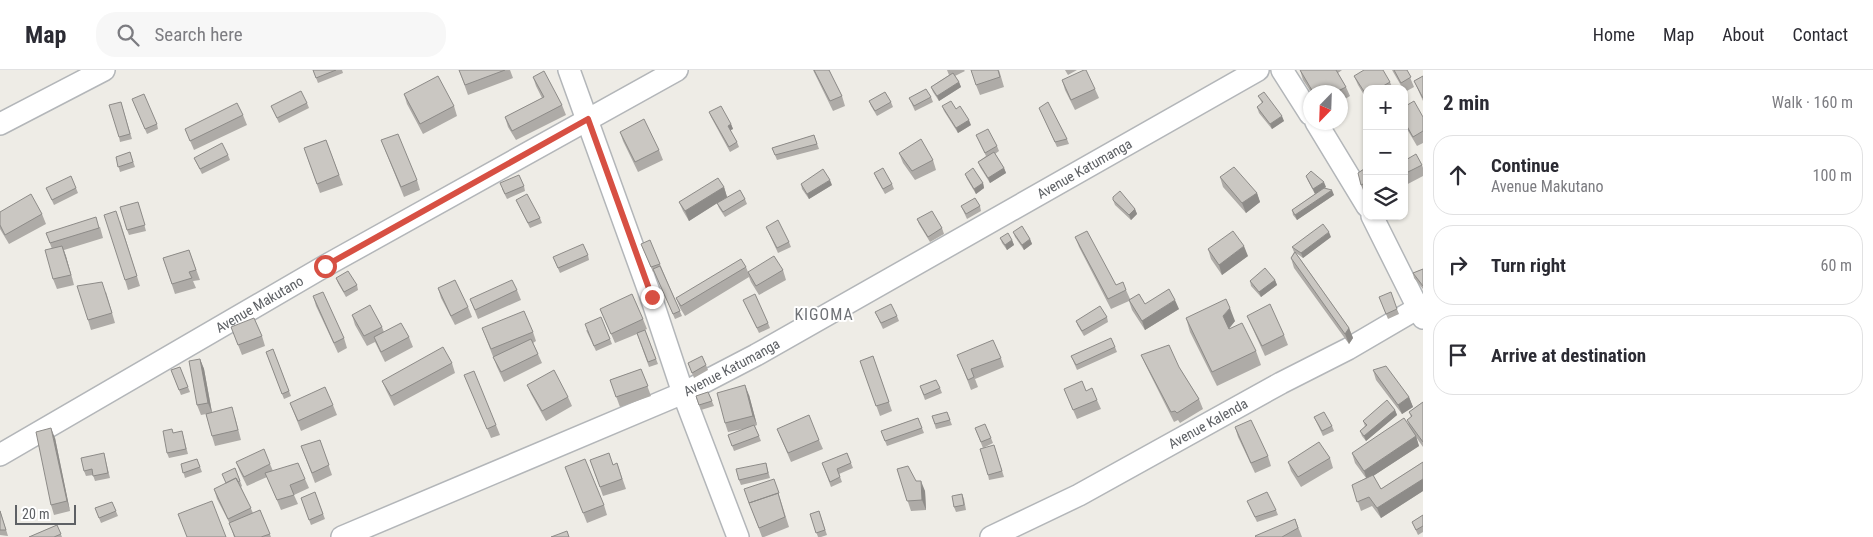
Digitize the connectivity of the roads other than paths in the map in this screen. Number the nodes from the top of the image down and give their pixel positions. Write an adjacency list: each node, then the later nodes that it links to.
1 (104, 70): 8 (street)
2 (569, 70): 7 (street)
3 (677, 70): 7 (street, Avenue Makutano)
4 (1258, 70): 13 (street, Avenue Katumanga)
5 (1282, 70): 6 (street)
6 (1303, 103)
7 (588, 119): 13 (street); 14 (street, Avenue Makutano)
8 (0, 124)
9 (1321, 130): 10 (street)
10 (1363, 199)
11 (1374, 220): 12 (street)
12 (1421, 310): 17 (street, Avenue Kalenda)
13 (683, 393): 15 (street, Avenue Katumanga); 16 (street)
14 (0, 455)
15 (342, 537)
16 (738, 537)
17 (991, 537)

